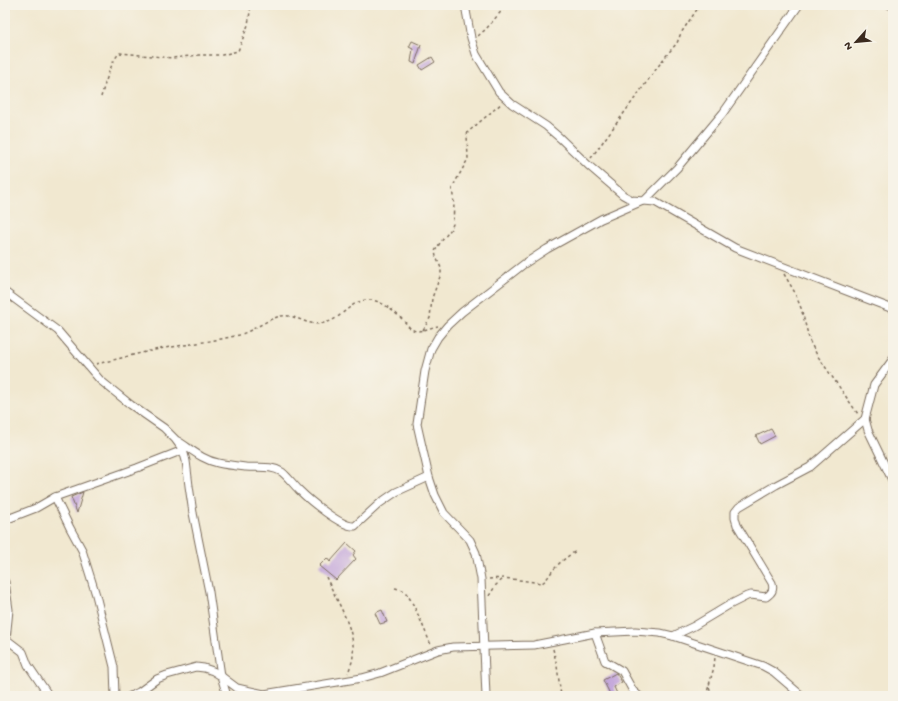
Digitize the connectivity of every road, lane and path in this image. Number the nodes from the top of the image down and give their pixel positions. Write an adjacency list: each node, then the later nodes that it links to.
1 (12, 5): 9 (path)
2 (251, 5): 11 (path)
3 (465, 5): 10 (street)
4 (509, 5): 10 (path)
5 (700, 5): 13 (path)
6 (799, 5): 14 (street)
7 (890, 5): 8 (street)
8 (893, 6)
9 (5, 14)
10 (471, 38): 12 (street)
11 (101, 97)
12 (506, 99): 13 (street); 19 (path)
13 (588, 165): 14 (street)
14 (645, 200): 15 (street); 18 (street)
15 (779, 266): 17 (street); 22 (path)
16 (5, 292): 21 (street)
17 (893, 309)
18 (448, 325): 19 (path); 25 (street)
19 (423, 330): 21 (path)
20 (893, 359): 22 (street)
21 (89, 366): 23 (street)
22 (863, 420): 26 (street); 37 (street)
23 (175, 439): 24 (street); 25 (street)
24 (183, 450): 27 (street); 42 (street)
25 (428, 477): 32 (street)
26 (893, 482)
27 (55, 497): 28 (street); 46 (street)
28 (5, 520)
29 (576, 551): 31 (path)
30 (326, 578): 43 (path)
31 (504, 578): 32 (path); 35 (path)
32 (482, 579): 39 (street)
33 (5, 582): 45 (street)
34 (396, 588): 41 (path)
35 (489, 596)
36 (595, 634): 37 (street); 38 (street); 51 (street)
37 (673, 636): 40 (street)
38 (551, 641): 39 (street); 50 (path)
39 (484, 646): 41 (street); 49 (street)
40 (715, 650): 44 (path); 54 (street)
41 (434, 652): 43 (street)
42 (221, 676): 43 (street); 47 (street); 48 (street)
43 (346, 681)
44 (708, 688): 52 (path); 53 (path)
45 (49, 696)
46 (115, 696)
47 (130, 696)
48 (227, 696)
49 (486, 696)
50 (561, 696)
51 (639, 696)
52 (706, 696)
53 (713, 696)
54 (802, 696)

